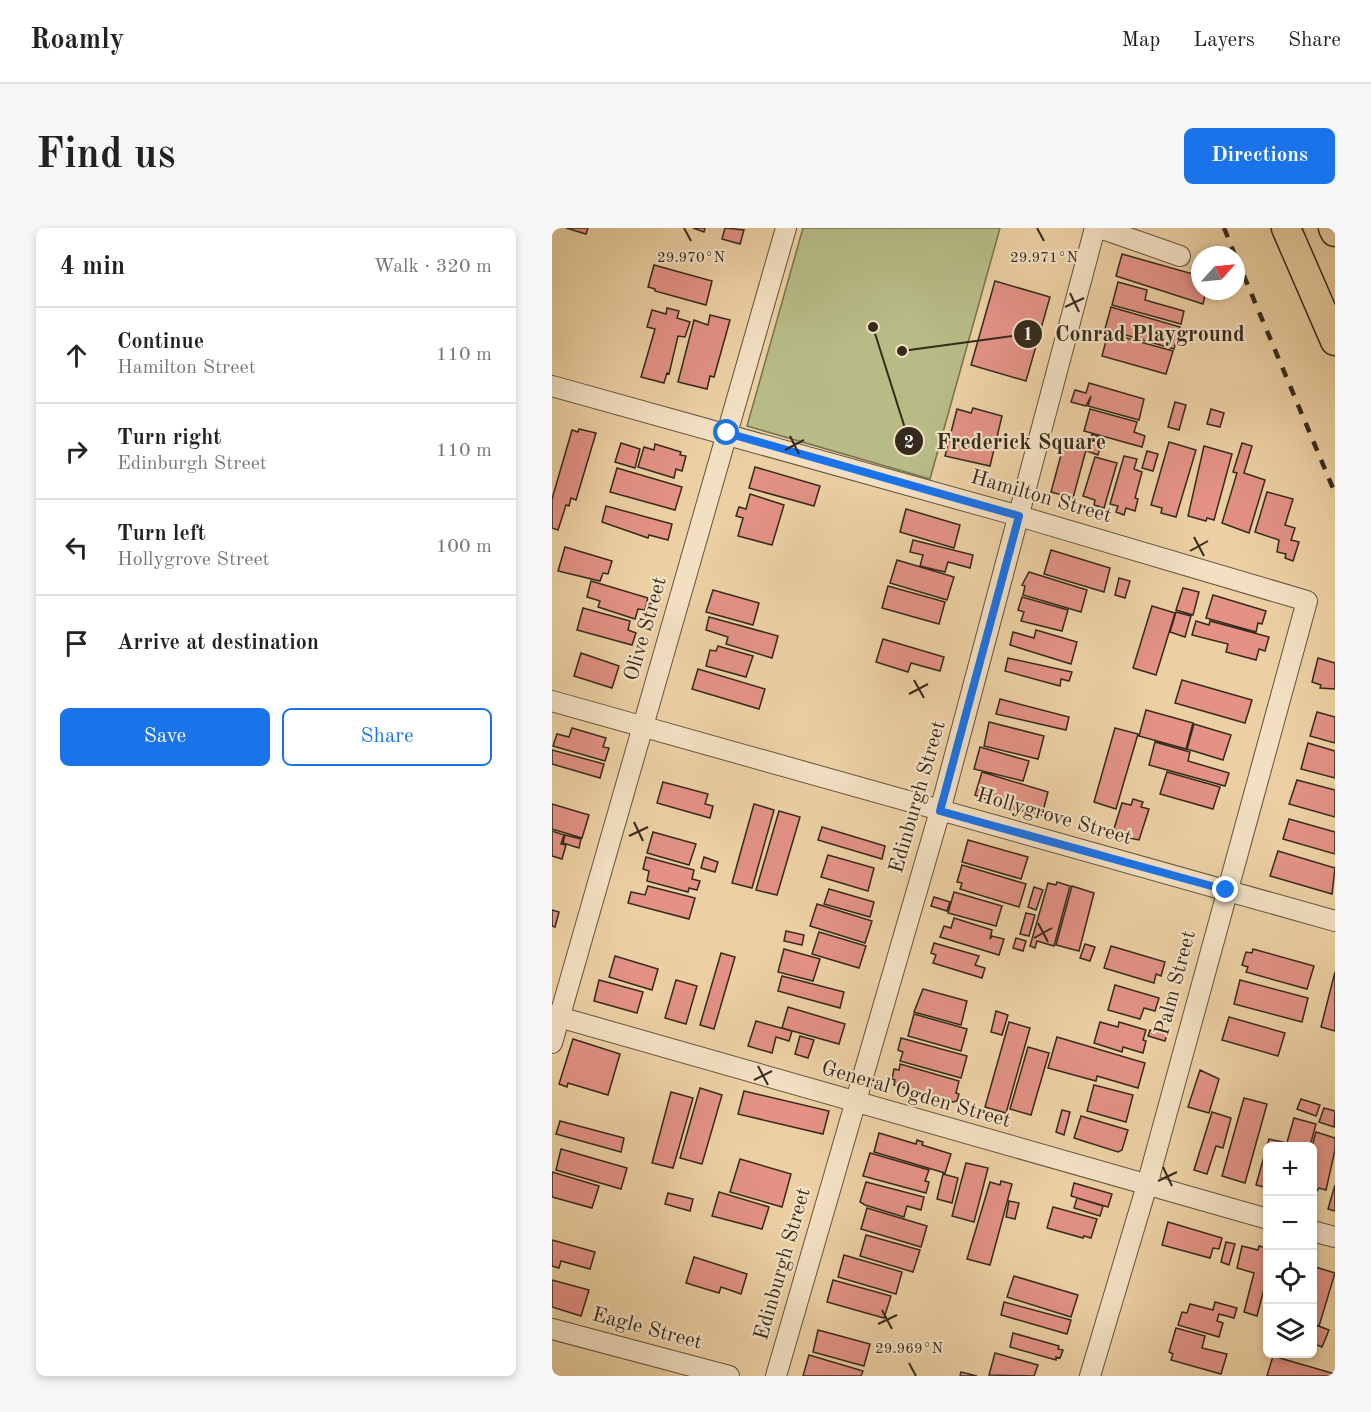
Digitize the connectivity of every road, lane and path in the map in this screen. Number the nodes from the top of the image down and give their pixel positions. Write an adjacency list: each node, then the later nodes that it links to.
1 (786, 228): 10 (street, Olive Street)
2 (1095, 228): 11 (street, Edinburgh Street)
3 (1100, 228): 7 (street)
4 (1286, 228): 8 (highway)
5 (1333, 228): 6 (highway)
6 (1335, 232)
7 (1180, 256)
8 (1335, 341)
9 (552, 386): 10 (street, Hamilton Street)
10 (727, 433): 11 (street, Hamilton Street); 14 (street, Olive Street)
11 (1019, 516): 12 (street, Hamilton Street); 15 (street, Edinburgh Street)
12 (1307, 601): 16 (street, Palm Street)
13 (552, 701): 14 (street, Hollygrove Street)
14 (642, 727): 15 (street, Hollygrove Street); 18 (street, Olive Street)
15 (940, 811): 16 (street, Hollygrove Street); 20 (street, Edinburgh Street)
16 (1226, 890): 17 (street, Hollygrove Street); 21 (street, Palm Street)
17 (1335, 921)
18 (556, 1016): 19 (street, Olive Street); 20 (street, General Ogden Street)
19 (552, 1043)
20 (854, 1102): 21 (street, General Ogden Street); 27 (street, Edinburgh Street)
21 (1147, 1185): 22 (street, General Ogden Street); 28 (street, Palm Street)
22 (1263, 1218)
23 (1317, 1232): 24 (street)
24 (1335, 1237)
25 (552, 1329): 26 (street, Eagle Street)
26 (729, 1376)
27 (776, 1376)
28 (1090, 1376)

